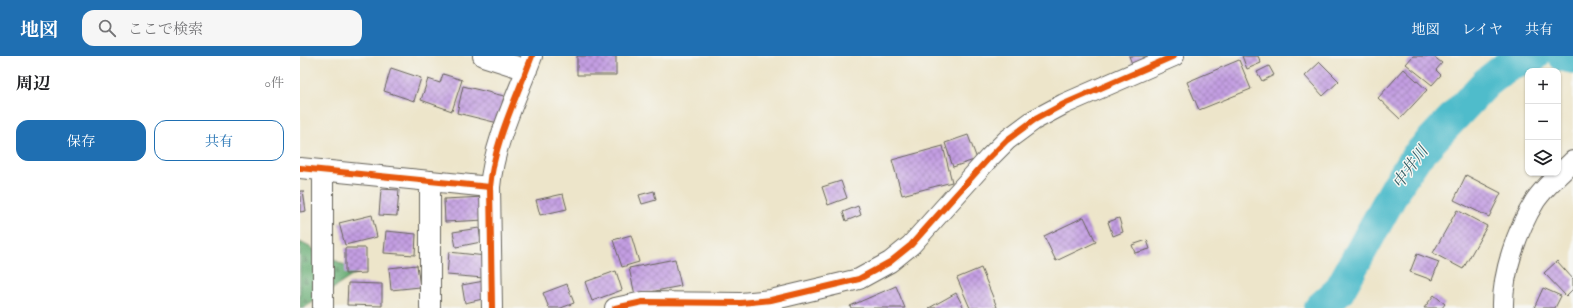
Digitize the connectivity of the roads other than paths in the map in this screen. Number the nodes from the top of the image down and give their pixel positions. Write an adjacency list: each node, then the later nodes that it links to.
1 (483, 56): 3 (street)
2 (1174, 56): 12 (street)
3 (529, 63): 8 (street)
4 (1573, 161): 13 (street)
5 (300, 168): 6 (street)
6 (323, 170): 7 (street); 9 (street)
7 (430, 181): 8 (street); 10 (street)
8 (490, 187): 11 (street)
9 (323, 308)
10 (430, 308)
11 (492, 308)
12 (614, 308)
13 (1503, 308)

